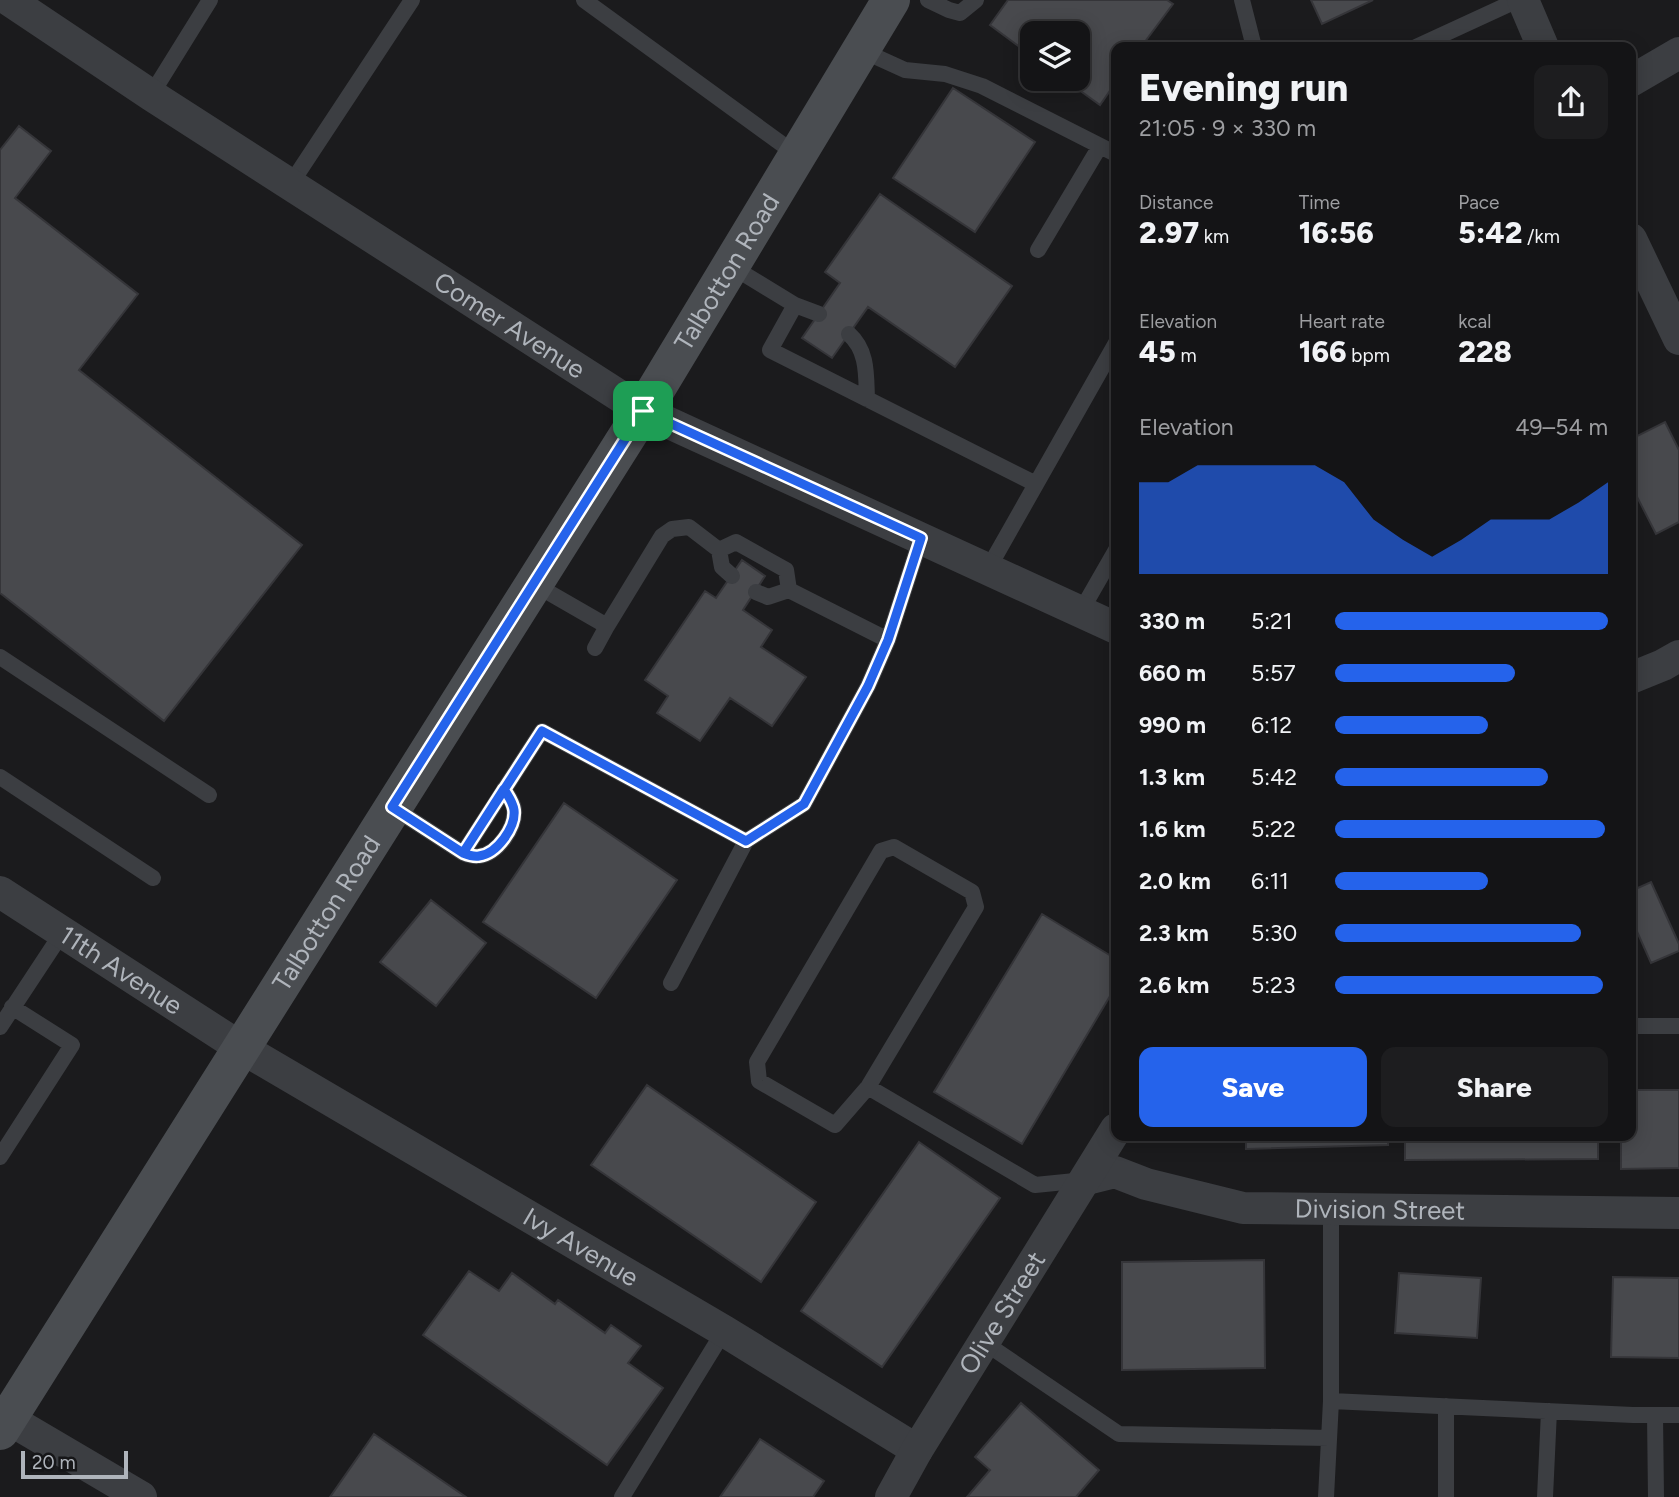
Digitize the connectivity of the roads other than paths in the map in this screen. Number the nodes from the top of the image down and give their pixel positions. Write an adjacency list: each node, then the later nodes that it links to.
1 (210, 0): 17 (lane)
2 (412, 0): 21 (lane)
3 (584, 0): 20 (lane)
4 (891, 0): 14 (main road, Talbotton Road)
5 (928, 0): 6 (lane)
6 (976, 0)
7 (1242, 0): 11 (lane)
8 (1518, 0): 12 (lane)
9 (1523, 0): 13 (street)
10 (16, 2): 17 (street, Comer Avenue)
11 (1253, 42)
12 (1427, 42)
13 (1541, 42)
14 (861, 50): 18 (lane); 20 (main road, Talbotton Road)
15 (1679, 53): 16 (street)
16 (1636, 78)
17 (150, 95): 21 (street, Comer Avenue)
18 (1100, 146): 19 (lane); 23 (lane)
19 (1111, 152)
20 (797, 155): 24 (main road, Talbotton Road)
21 (290, 185): 31 (street, Comer Avenue)
22 (1636, 249): 28 (street)
23 (1038, 250)
24 (730, 265): 25 (lane); 31 (main road, Talbotton Road)
25 (795, 305): 26 (lane); 30 (lane)
26 (819, 314)
27 (849, 334): 30 (lane)
28 (1679, 339)
29 (1111, 352): 32 (lane)
30 (867, 399): 32 (lane)
31 (643, 411): 33 (street, Comer Avenue); 38 (main road, Talbotton Road)
32 (1036, 484): 36 (lane)
33 (921, 538): 36 (street, Comer Avenue); 44 (lane)
34 (719, 550): 37 (lane); 39 (lane); 42 (lane)
35 (1111, 559): 41 (lane)
36 (988, 569): 41 (street, Comer Avenue)
37 (732, 576)
38 (534, 584): 42 (lane); 52 (main road, Talbotton Road)
39 (789, 590): 40 (lane); 44 (lane)
40 (756, 592)
41 (1081, 611): 43 (street, Comer Avenue)
42 (607, 626): 45 (lane)
43 (1111, 626)
44 (888, 640): 53 (lane)
45 (595, 648)
46 (1679, 656): 48 (street)
47 (0, 657): 51 (lane)
48 (1636, 676)
49 (0, 777): 55 (lane)
50 (504, 789): 53 (lane); 54 (lane); 54 (lane)
51 (209, 795)
52 (392, 807): 54 (lane); 63 (main road, Talbotton Road)
53 (746, 841): 58 (lane)
54 (463, 853)
55 (153, 878)
56 (0, 892): 57 (street, 11th Avenue)
57 (62, 933): 59 (lane); 63 (street, 11th Avenue)
58 (671, 983)
59 (12, 1007): 62 (lane); 66 (lane)
60 (1636, 1026): 61 (lane)
61 (1679, 1026)
62 (0, 1027)
63 (240, 1047): 73 (street, Ivy Avenue); 80 (main road, Talbotton Road)
64 (868, 1087): 64 (lane); 70 (lane)
65 (23, 1089): 66 (lane)
66 (38, 1098): 68 (lane)
67 (1111, 1138): 70 (street, Olive Street)
68 (5, 1139): 69 (lane)
69 (0, 1157)
70 (1087, 1179): 71 (street, Division Street); 74 (street, Olive Street)
71 (1331, 1208): 72 (street, Division Street); 75 (lane)
72 (1679, 1213)
73 (724, 1331): 82 (street, Ivy Avenue); 84 (lane)
74 (985, 1343): 81 (lane); 82 (street, Olive Street)
75 (1331, 1401): 76 (lane); 81 (lane)
76 (1446, 1406): 77 (lane); 87 (lane)
77 (1549, 1411): 78 (lane); 88 (lane)
78 (1654, 1415): 79 (lane); 89 (lane)
79 (1679, 1415)
80 (2, 1421): 83 (street)
81 (1329, 1438): 86 (lane)
82 (917, 1450): 85 (street, Olive Street)
83 (141, 1497)
84 (622, 1497)
85 (891, 1497)
86 (1326, 1497)
87 (1446, 1497)
88 (1545, 1497)
89 (1656, 1497)

